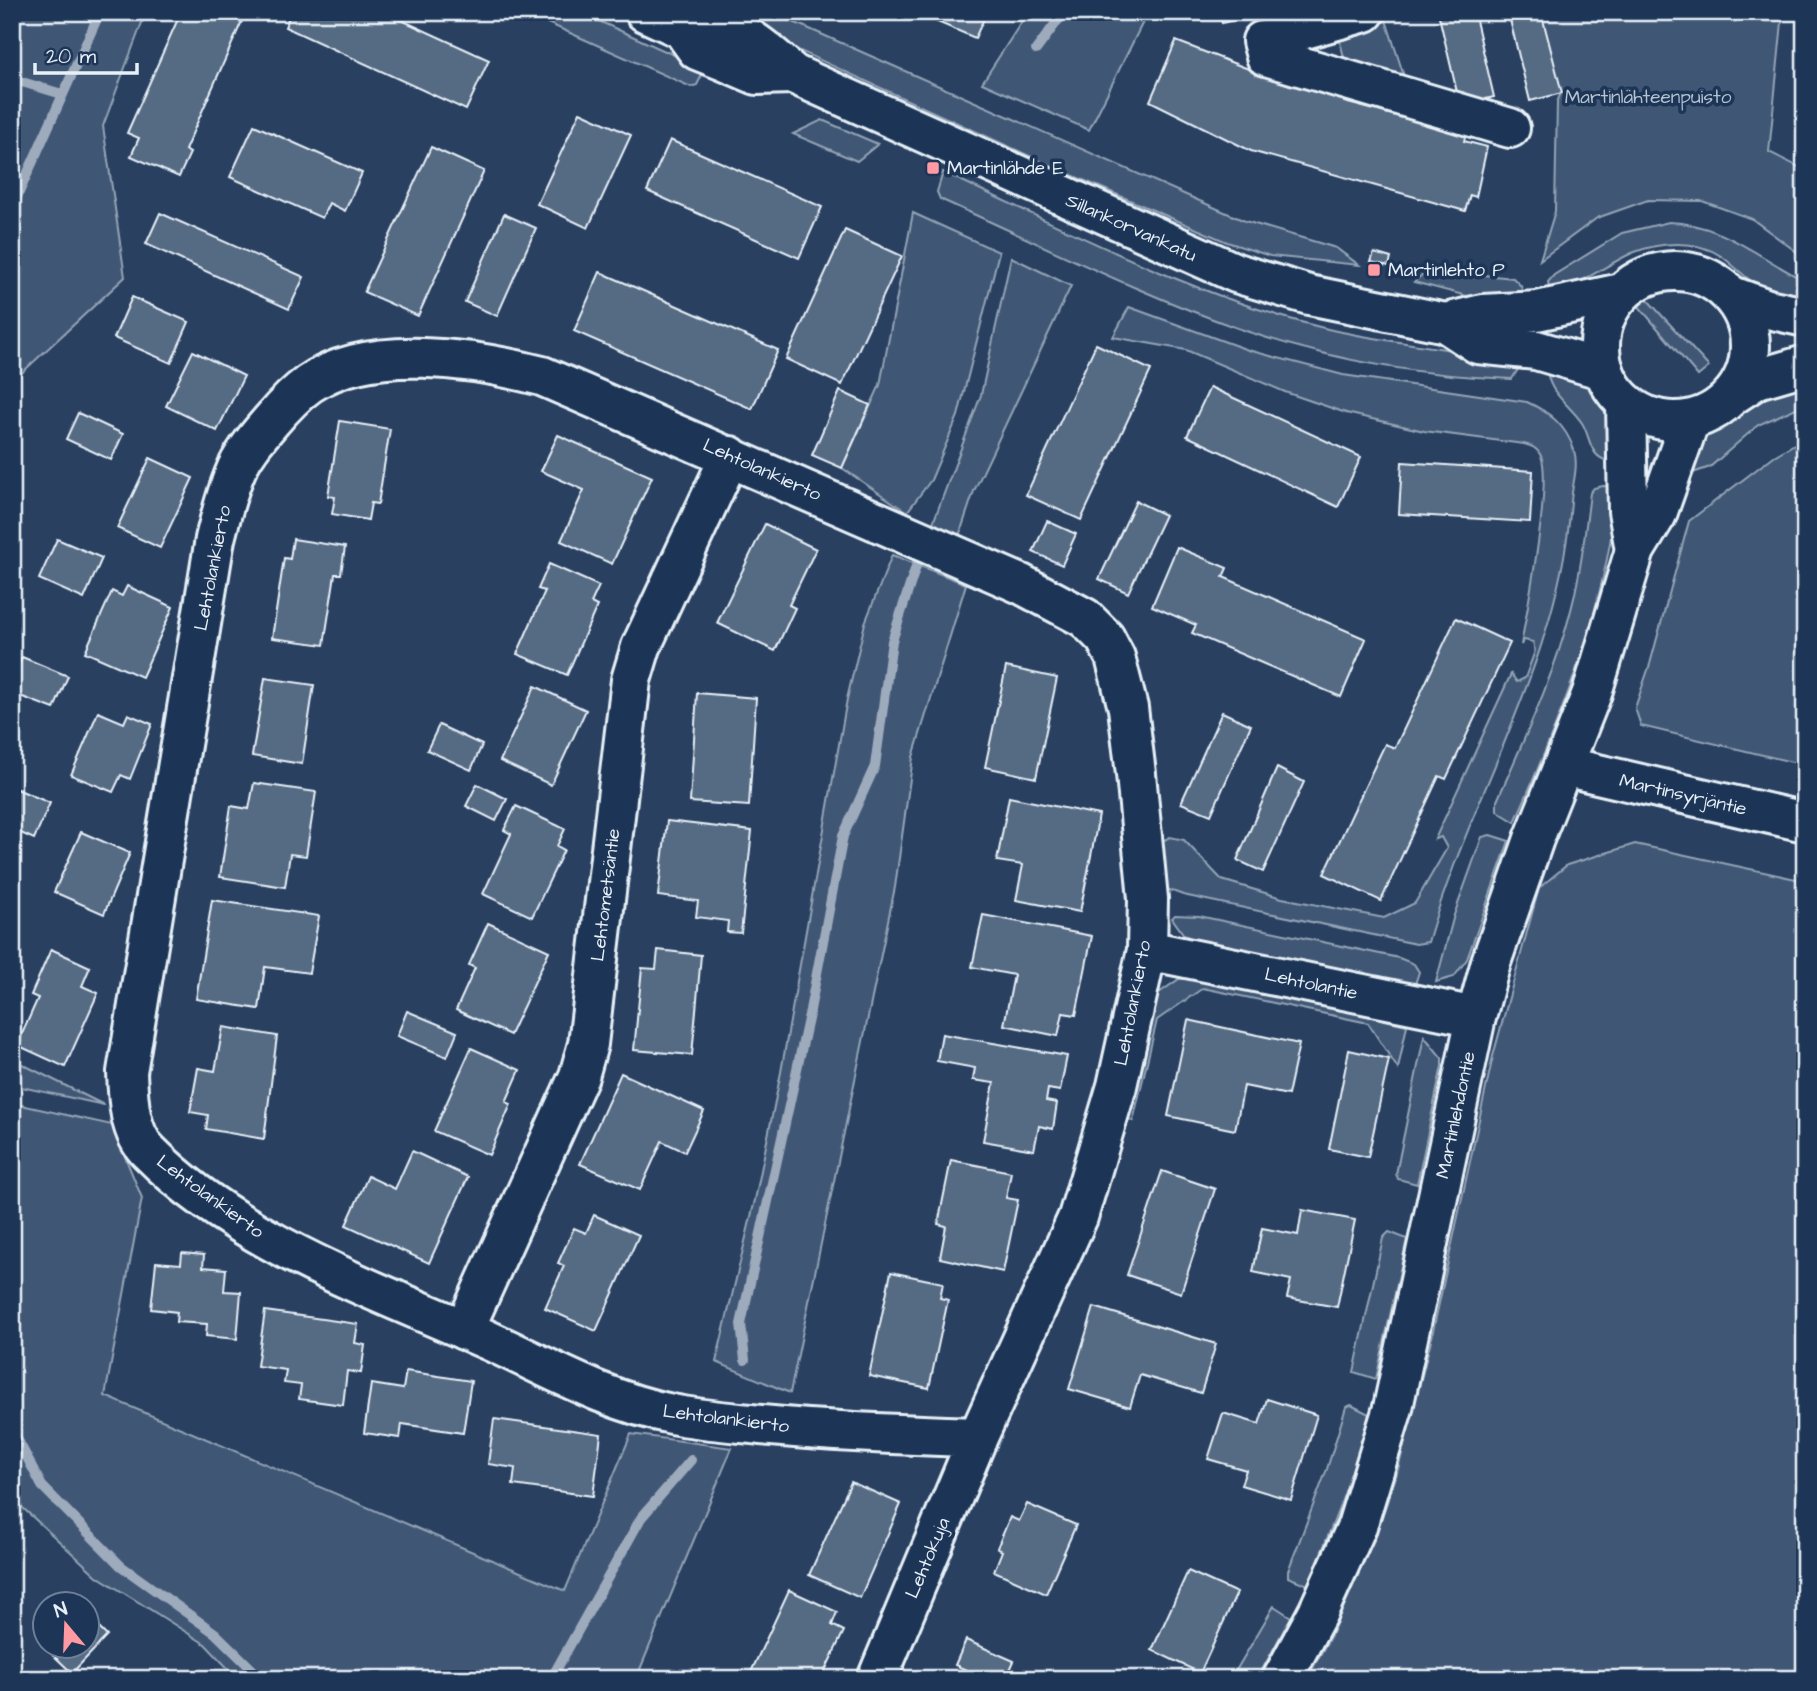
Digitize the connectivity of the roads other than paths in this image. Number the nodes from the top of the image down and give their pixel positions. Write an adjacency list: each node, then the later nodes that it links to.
1 (645, 12): 3 (street, Sillankorvankatu)
2 (1365, 12): 4 (street)
3 (686, 21): 8 (street, Sillankorvankatu)
4 (1510, 128)
5 (1621, 293): 6 (street); 8 (street, Sillankorvankatu); 10 (street)
6 (1732, 296): 7 (street); 11 (street)
7 (1805, 317)
8 (1446, 323): 10 (street, Sillankorvankatu)
9 (1805, 365): 11 (street)
10 (1604, 370): 12 (street)
11 (1734, 394): 13 (street)
12 (1626, 403): 13 (street); 15 (street, Martinlehdontie)
13 (1690, 420): 15 (street, Martinlehdontie)
14 (730, 456): 18 (street, Lehtolankierto); 20 (street, Lehtometsäntie); 20 (street, Lehtolankierto)
15 (1635, 550): 16 (street, Martinlehdontie)
16 (1563, 766): 17 (street, Martinsyrjäntie); 19 (street, Martinlehdontie)
17 (1805, 822)
18 (1147, 950): 19 (street, Lehtolantie); 21 (street, Lehtolankierto)
19 (1476, 1017): 23 (street, Martinlehdontie)
20 (464, 1330): 21 (street, Lehtolankierto)
21 (978, 1437): 22 (street, Lehtokuja)
22 (877, 1679)
23 (1282, 1679)

